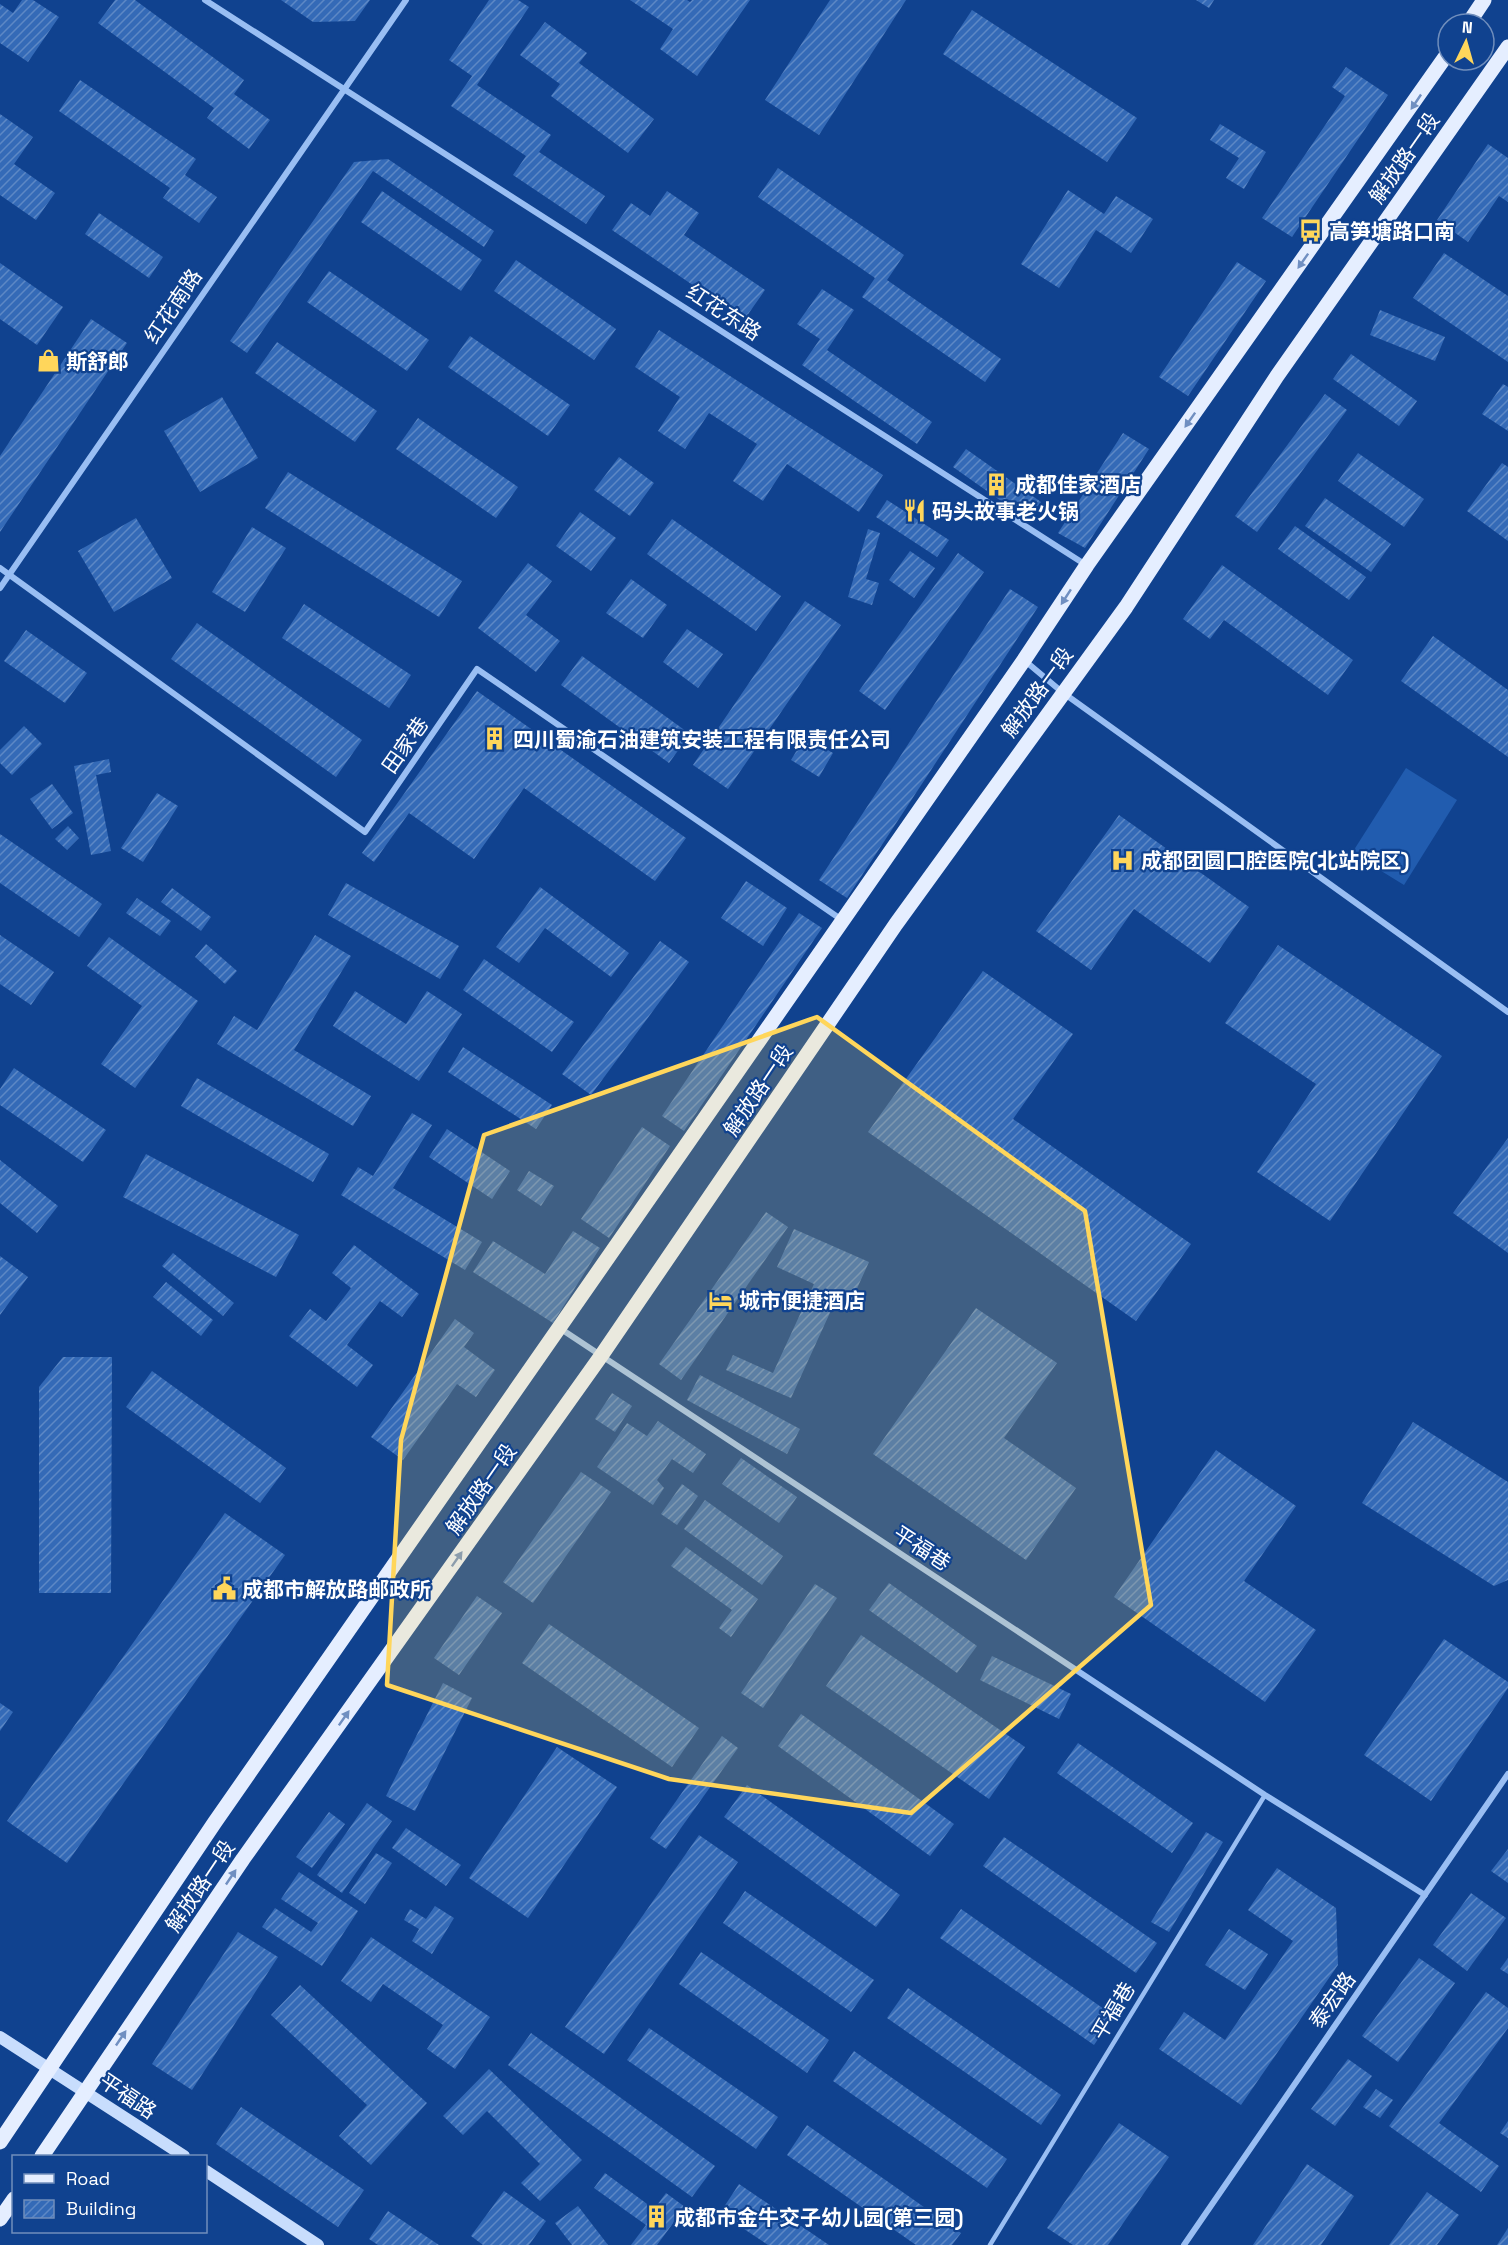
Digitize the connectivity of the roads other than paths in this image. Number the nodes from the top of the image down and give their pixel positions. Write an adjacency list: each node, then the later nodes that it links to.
1 (205, 0): 5 (street, 红花东路)
2 (406, 0): 5 (street, 红花南路)
3 (1508, 47): 11 (main road, 解放路一段)
4 (1436, 70): 6 (main road, 解放路一段, one-way to 6)
5 (344, 87): 6 (street, 红花东路); 8 (street, 红花南路)
6 (1087, 565): 10 (main road, 解放路一段, one-way to 10)
7 (0, 568): 8 (street, 田家巷)
8 (9, 574): 9 (street, 红花南路); 12 (street, 田家巷)
9 (0, 588)
10 (1024, 660): 11 (street); 12 (main road, 解放路一段)
11 (1062, 692): 13 (street); 15 (main road, 解放路一段)
12 (843, 920): 14 (main road, 解放路一段)
13 (1508, 1012)
14 (560, 1329): 15 (street, 平福巷); 20 (main road, 解放路一段)
15 (601, 1356): 17 (street, 平福巷); 21 (main road, 解放路一段, one-way to 15)
16 (1508, 1774): 18 (street, 泰宏路)
17 (1265, 1795): 18 (street, 平福巷); 29 (lane, 平福巷)
18 (1425, 1895): 30 (street, 泰宏路)
19 (0, 2037): 20 (street, 平福路)
20 (50, 2068): 21 (street, 平福路); 22 (main road, 解放路一段)
21 (86, 2091): 23 (main road, 解放路一段); 24 (street, 平福路)
22 (0, 2142)
23 (43, 2155)
24 (181, 2155)
25 (207, 2172): 28 (street)
26 (12, 2202): 27 (main road)
27 (0, 2219)
28 (318, 2245)
29 (990, 2245)
30 (1184, 2245)

